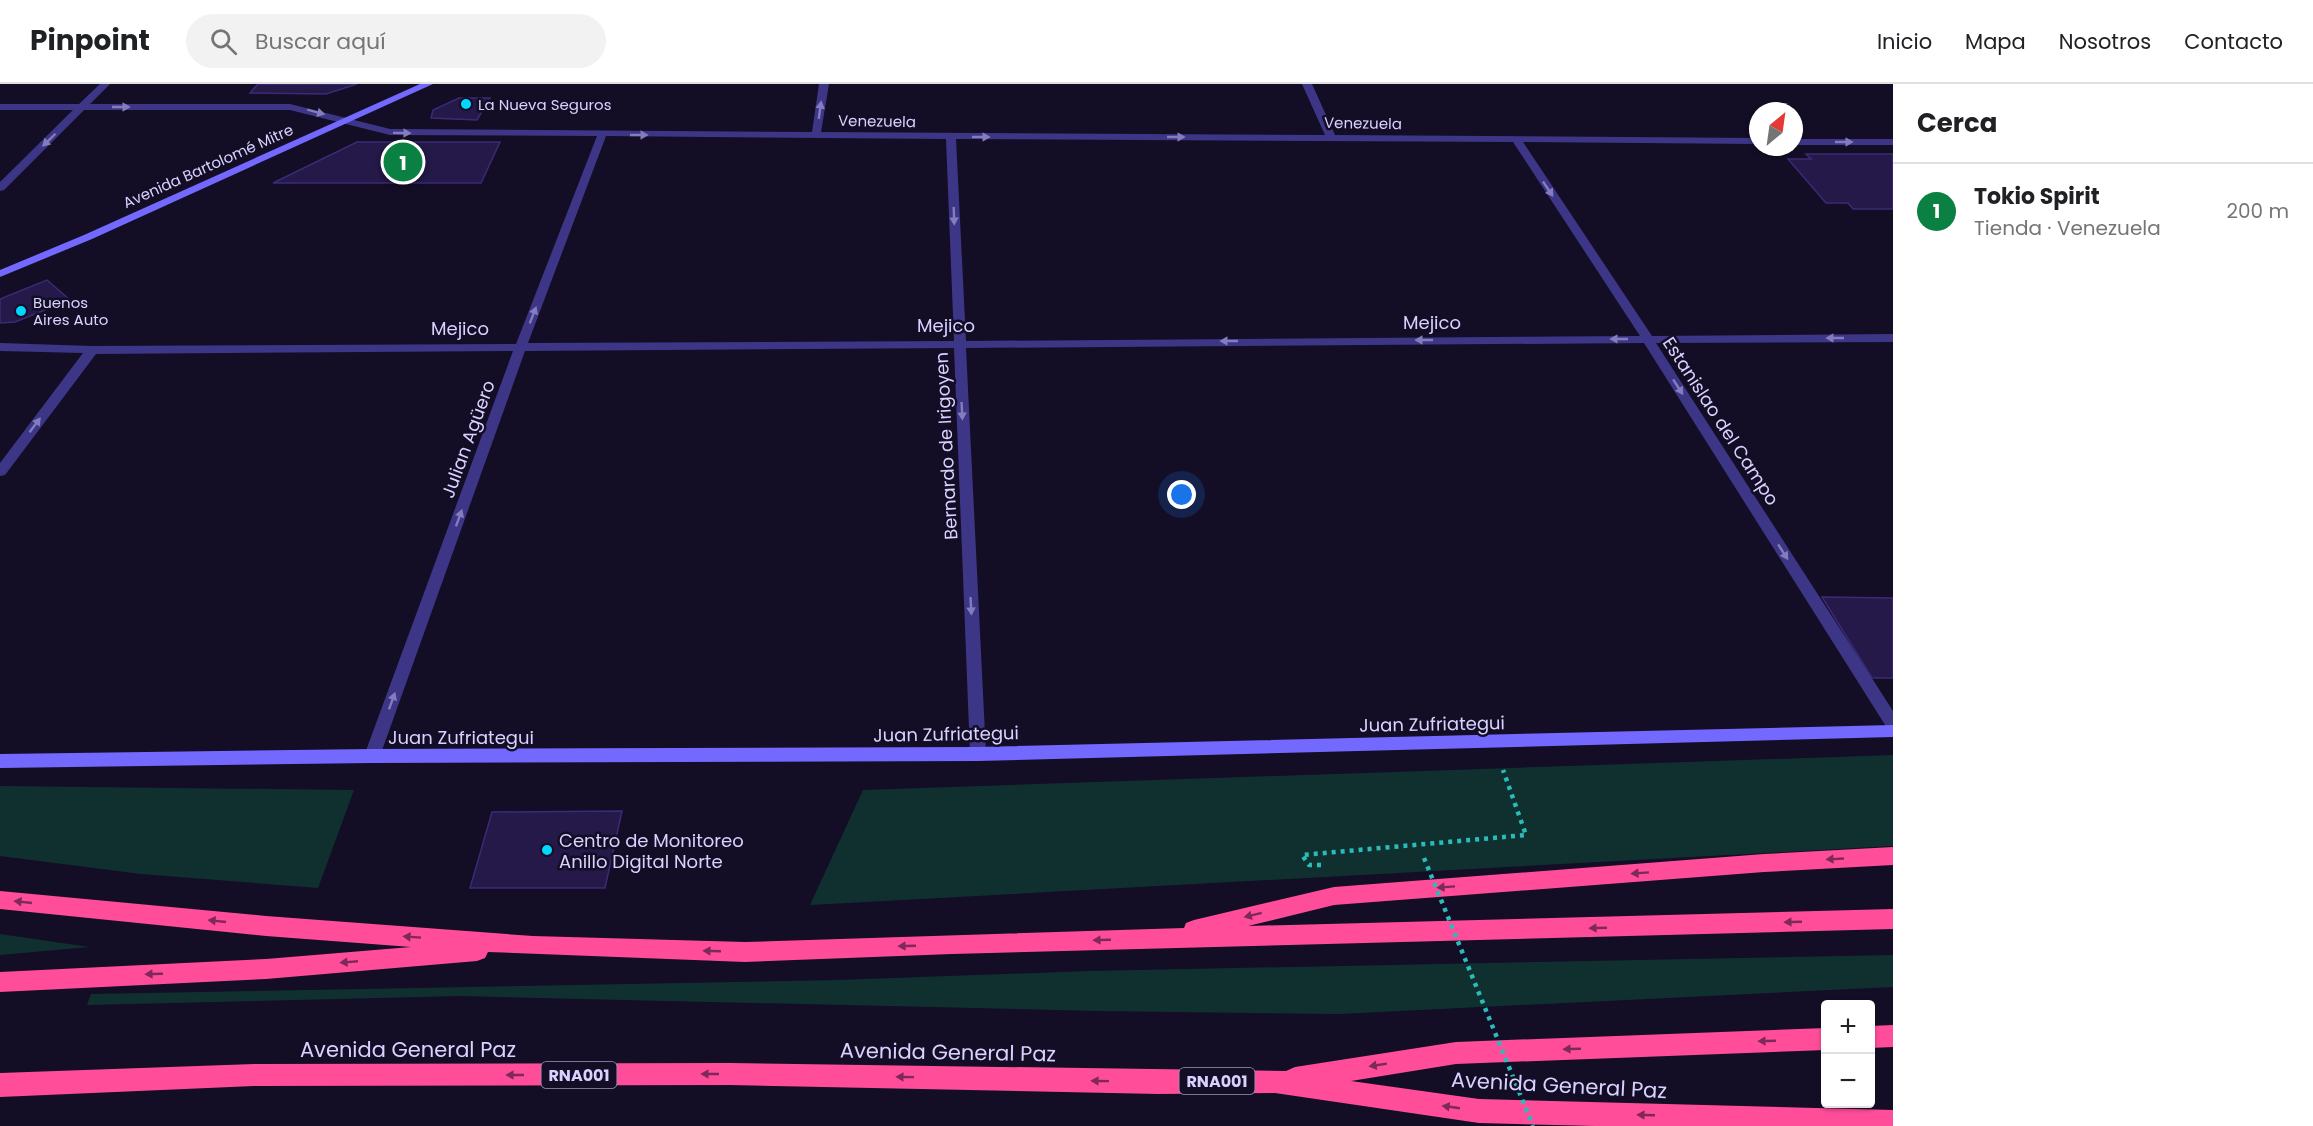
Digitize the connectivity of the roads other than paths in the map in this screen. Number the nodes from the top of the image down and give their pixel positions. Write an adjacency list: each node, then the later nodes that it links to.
1 (105, 84): 6 (street)
2 (428, 84): 7 (street, Avenida Bartolomé Mitre)
3 (824, 84): 9 (street, one-way to 3)
4 (1307, 84): 11 (street)
5 (0, 107): 6 (street, Venezuela)
6 (82, 108): 7 (street, Venezuela, one-way to 7); 16 (street, one-way to 16)
7 (345, 120): 8 (street, Venezuela, one-way to 8); 17 (street, Avenida Bartolomé Mitre)
8 (602, 135): 9 (street, Venezuela, one-way to 9); 21 (street, Julian Agüero, one-way to 8)
9 (816, 135): 10 (street, Venezuela)
10 (951, 136): 11 (street, Venezuela, one-way to 11); 20 (street, Bernardo de Irigoyen, one-way to 20)
11 (1331, 137): 12 (street, Venezuela)
12 (1516, 140): 13 (street, Venezuela); 18 (street, Estanislao del Campo, one-way to 18)
13 (1749, 141)
14 (1803, 142): 15 (street, one-way to 15)
15 (1893, 142)
16 (0, 188)
17 (0, 273)
18 (1647, 338): 19 (street, Mejico, one-way to 18); 20 (street, Mejico, one-way to 20); 25 (street, Estanislao del Campo, one-way to 25)
19 (1893, 338)
20 (959, 343): 21 (street, Mejico); 27 (street, Bernardo de Irigoyen, one-way to 27)
21 (521, 346): 23 (street, Mejico); 28 (street, Julian Agüero, one-way to 21)
22 (0, 347): 23 (street, Mejico)
23 (92, 350): 24 (street, one-way to 23)
24 (0, 472)
25 (1893, 724)
26 (1893, 731): 27 (street, Juan Zufriategui)
27 (978, 754): 28 (street, Juan Zufriategui)
28 (372, 756): 29 (street, Juan Zufriategui)
29 (0, 761)
30 (1893, 856): 33 (highway, one-way to 33)
31 (0, 900): 34 (highway, one-way to 31)
32 (1893, 919): 33 (highway, one-way to 33)
33 (1160, 938): 34 (highway, one-way to 34)
34 (533, 946): 35 (highway, one-way to 35)
35 (0, 982)
36 (1893, 1036): 37 (highway)
37 (1875, 1037)
38 (1821, 1039): 39 (highway, one-way to 39)
39 (1275, 1080): 40 (highway, Avenida General Paz / RNA001, one-way to 40); 41 (highway, Avenida General Paz / RNA001, one-way to 39)
40 (0, 1085)
41 (1893, 1122)

